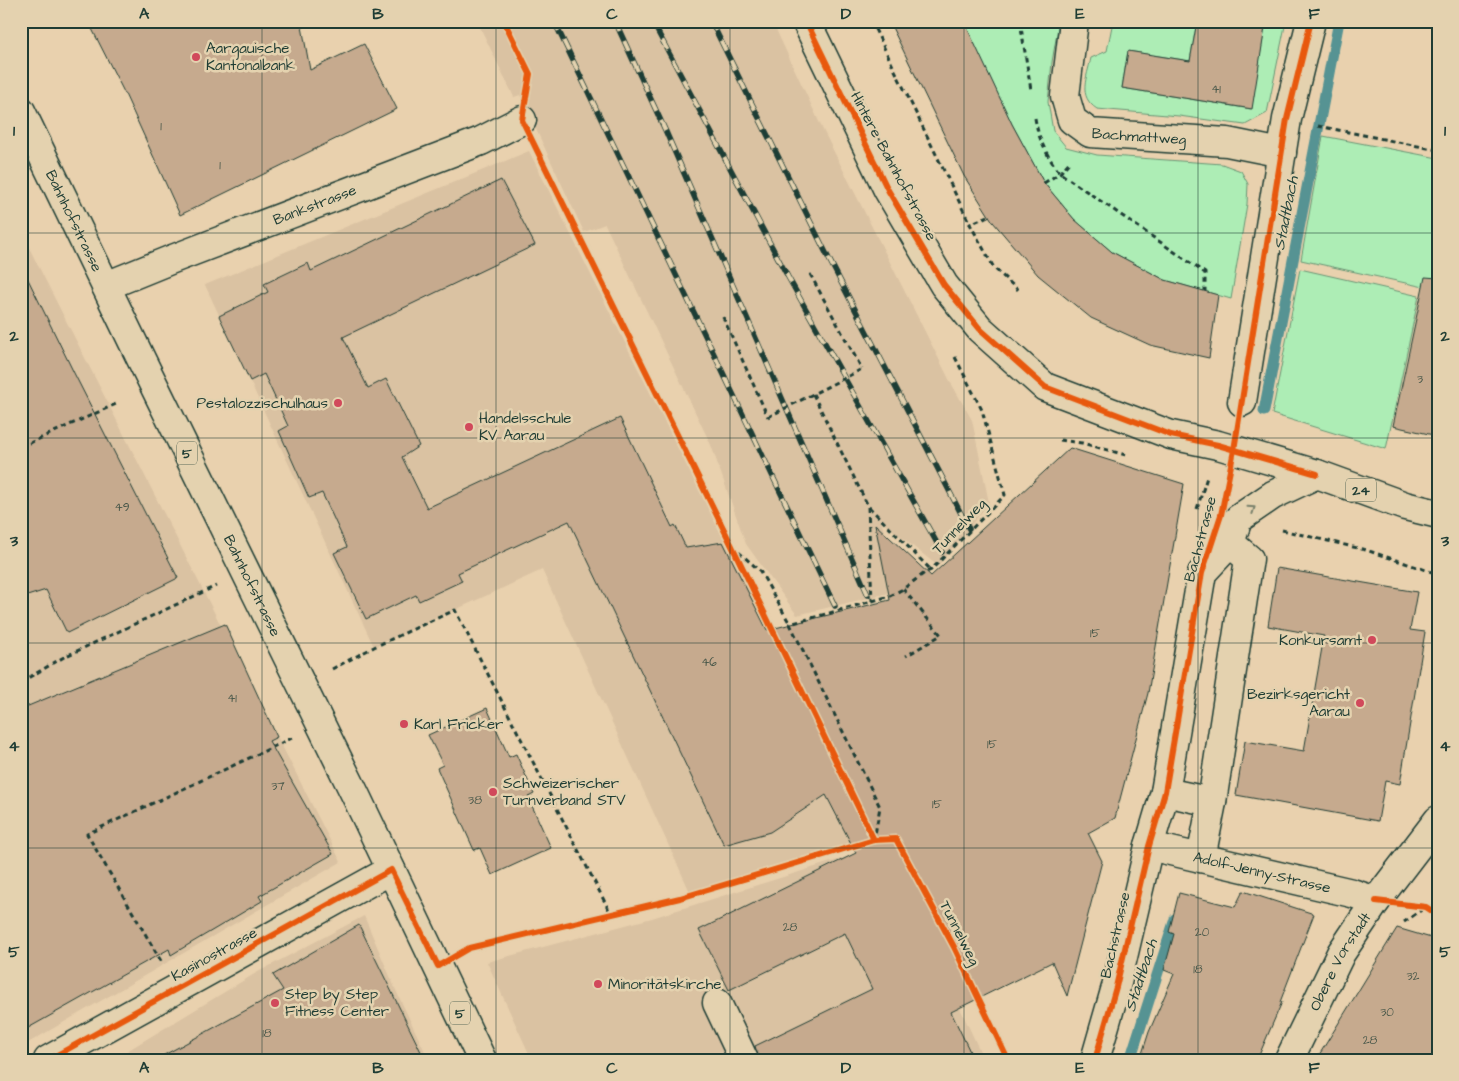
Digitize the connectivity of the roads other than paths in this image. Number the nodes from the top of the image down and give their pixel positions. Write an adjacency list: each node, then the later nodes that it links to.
1 (806, 21): 9 (main road, Hintere Bahnhofstrasse / 24)
2 (1074, 21): 6 (main road, Bachmattweg)
3 (1311, 21): 6 (main road)
4 (22, 116): 7 (main road, Bahnhofstrasse / 5)
5 (522, 120): 7 (main road, Bankstrasse)
6 (1282, 153): 8 (main road)
7 (106, 286): 19 (main road, Bahnhofstrasse / 5)
8 (1242, 402)
9 (1317, 474): 10 (main road, Hintere Bahnhofstrasse / 24); 13 (main road, Bachstrasse, one-way to 9)
10 (1405, 506): 11 (main road, Hintere Bahnhofstrasse / 24); 12 (main road)
11 (1438, 514)
12 (1438, 533)
13 (1230, 543): 14 (main road, Bachstrasse); 15 (main road)
14 (1165, 792): 15 (main road); 17 (main road, Bachstrasse)
15 (1212, 802): 18 (main road)
16 (1438, 820): 20 (main road, Obere Vorstadt)
17 (1149, 846): 18 (main road, Adolf-Jenny-Strasse); 25 (main road, Bachstrasse)
18 (1201, 858): 20 (main road, Adolf-Jenny-Strasse)
19 (391, 870): 22 (main road, Kasinostrasse); 23 (main road, Bahnhofstrasse / 5)
20 (1376, 901): 26 (main road, Obere Vorstadt)
21 (717, 1003): 24 (main road)
22 (48, 1060)
23 (482, 1060)
24 (744, 1060)
25 (1095, 1060)
26 (1289, 1060)

